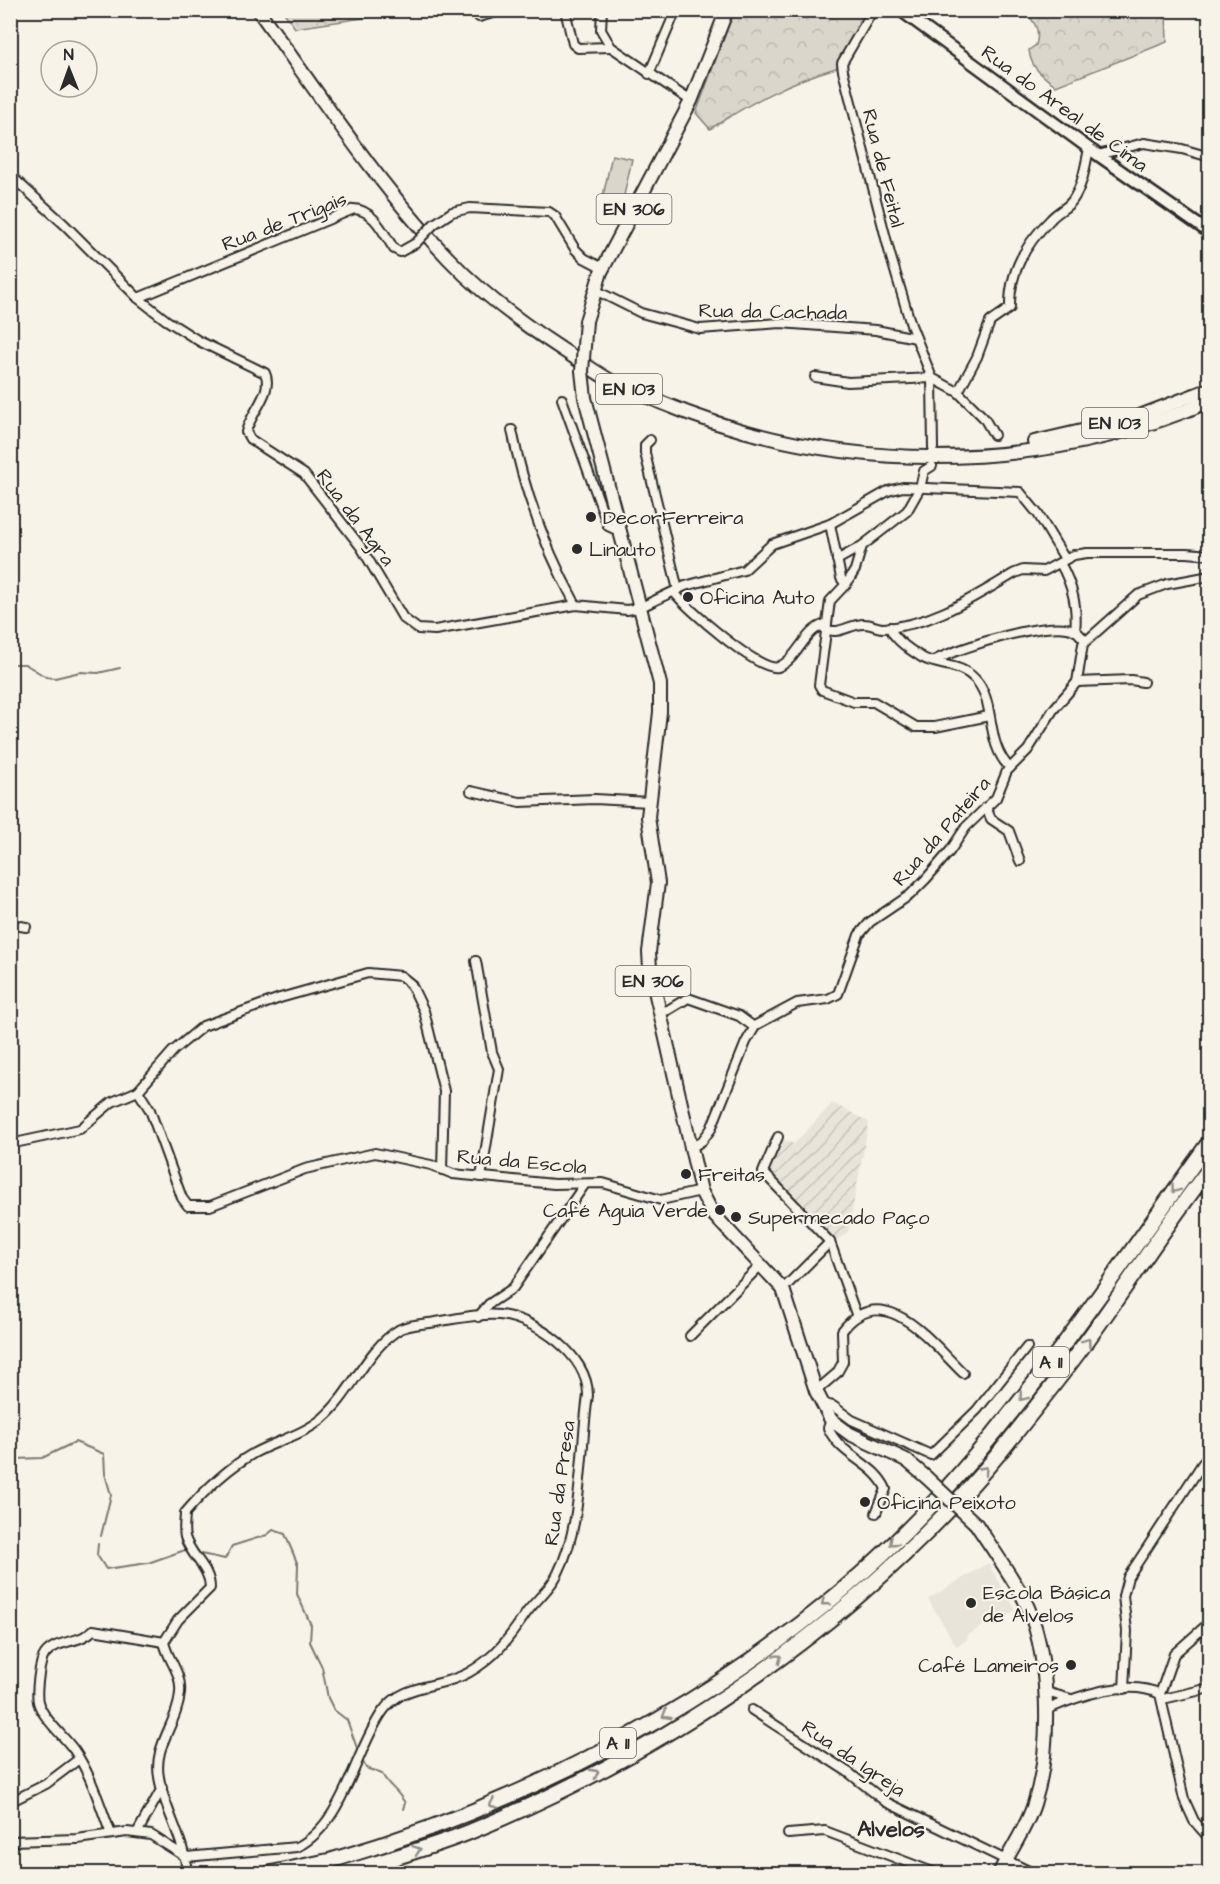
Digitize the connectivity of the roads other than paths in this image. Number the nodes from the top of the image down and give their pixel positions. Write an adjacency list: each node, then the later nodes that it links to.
1 (258, 10): 31 (main road, EN 103)
2 (504, 10): 9 (street)
3 (565, 10): 10 (street)
4 (603, 10): 10 (street)
5 (676, 10): 11 (street)
6 (727, 10): 12 (main road, EN 306)
7 (873, 10): 20 (street, Rua de Feital)
8 (900, 10): 13 (main road, Rua do Areal de Cima)
9 (479, 17)
10 (610, 47): 11 (street)
11 (649, 74): 12 (street)
12 (691, 101): 17 (main road, EN 306)
13 (1094, 152): 14 (street); 16 (main road, Rua do Areal de Cima); 24 (street)
14 (1209, 157)
15 (10, 175): 19 (street)
16 (1209, 232)
17 (603, 268): 18 (main road, EN 306); 19 (street, Rua de Trigais, bridge)
18 (595, 290): 20 (street, Rua da Cachada); 35 (main road, EN 306, bridge)
19 (138, 298): 43 (street, Rua da Agra)
20 (916, 338): 22 (street)
21 (815, 377): 22 (street)
22 (932, 378): 24 (street); 30 (street)
23 (1209, 388): 31 (main road, EN 103)
24 (958, 392): 28 (street)
25 (562, 399): 35 (street)
26 (1209, 401): 31 (main road, EN 103)
27 (512, 430): 43 (street)
28 (994, 435)
29 (650, 440): 42 (street)
30 (933, 448)
31 (913, 456)
32 (932, 466): 33 (street)
33 (920, 488): 34 (street); 36 (street); 39 (street)
34 (830, 524): 38 (street); 42 (street)
35 (619, 531): 44 (main road, EN 306)
36 (862, 546): 38 (street); 41 (street)
37 (1209, 555): 39 (street)
38 (837, 560): 41 (street)
39 (1062, 561): 46 (street); 47 (street)
40 (1209, 576): 48 (street)
41 (846, 585): 45 (street)
42 (676, 591): 44 (street); 45 (street)
43 (576, 605): 44 (street, Rua da Agra)
44 (639, 608): 55 (main road, EN 306)
45 (826, 626): 46 (street); 52 (street)
46 (890, 627): 49 (street)
47 (1075, 631): 48 (street); 49 (street)
48 (1086, 641): 50 (street)
49 (935, 660): 52 (street)
50 (1077, 682): 51 (street); 53 (street, Rua da Pateira)
51 (1143, 682)
52 (989, 716): 53 (street)
53 (1010, 768): 56 (street, Rua da Pateira)
54 (471, 791): 55 (street)
55 (649, 802): 61 (main road, EN 306)
56 (986, 807): 57 (street); 62 (street, Rua da Pateira)
57 (1020, 861)
58 (10, 924): 59 (street)
59 (26, 927)
60 (476, 961): 70 (street)
61 (660, 1012): 62 (street); 67 (main road, EN 306)
62 (754, 1028): 67 (street)
63 (138, 1091): 66 (street); 69 (street, Rua da Escola); 69 (street)
64 (778, 1137): 73 (street)
65 (1209, 1142): 106 (highway, A 11, one-way to 106, bridge)
66 (10, 1144)
67 (691, 1148): 72 (main road, EN 306)
68 (1209, 1168): 108 (highway, A 11, one-way to 68)
69 (442, 1170): 70 (street, Rua da Escola)
70 (481, 1177): 71 (street, Rua da Escola)
71 (585, 1184): 72 (street, Rua da Escola); 77 (street)
72 (701, 1191): 74 (main road, EN 306)
73 (830, 1242): 75 (street); 76 (street)
74 (762, 1264): 75 (main road, EN 306); 78 (street)
75 (783, 1289): 81 (main road, EN 306)
76 (856, 1314): 80 (street); 81 (street)
77 (478, 1317): 86 (street, Rua da Presa); 102 (street, Rua da Presa)
78 (690, 1336)
79 (1027, 1347): 81 (street)
80 (963, 1373)
81 (818, 1397): 82 (main road, EN 306)
82 (831, 1420): 84 (street); 89 (main road, EN 306, bridge)
83 (1209, 1452): 88 (street)
84 (876, 1514)
85 (1209, 1622): 90 (street)
86 (164, 1642): 94 (street); 95 (street)
87 (1209, 1688): 90 (street)
88 (1124, 1689): 90 (street); 91 (street)
89 (1046, 1692): 91 (street); 93 (main road, EN 306)
90 (1161, 1697): 100 (street)
91 (1071, 1699): 93 (street)
92 (752, 1710): 104 (street, Rua da Igreja)
93 (1046, 1710): 104 (main road, EN 306)
94 (79, 1759): 96 (street); 98 (street)
95 (162, 1788): 97 (street); 103 (street)
96 (10, 1802)
97 (137, 1833): 98 (street); 103 (street)
98 (111, 1834): 101 (street)
99 (788, 1834): 109 (street)
100 (1209, 1839)
101 (10, 1841)
102 (297, 1848): 103 (street); 107 (street)
103 (186, 1857): 105 (street)
104 (1005, 1860): 110 (main road, EN 306); 111 (street, Rua da Igreja)
105 (187, 1874)
106 (267, 1874)
107 (297, 1874)
108 (341, 1874)
109 (938, 1874)
110 (999, 1874)
111 (1035, 1874)

